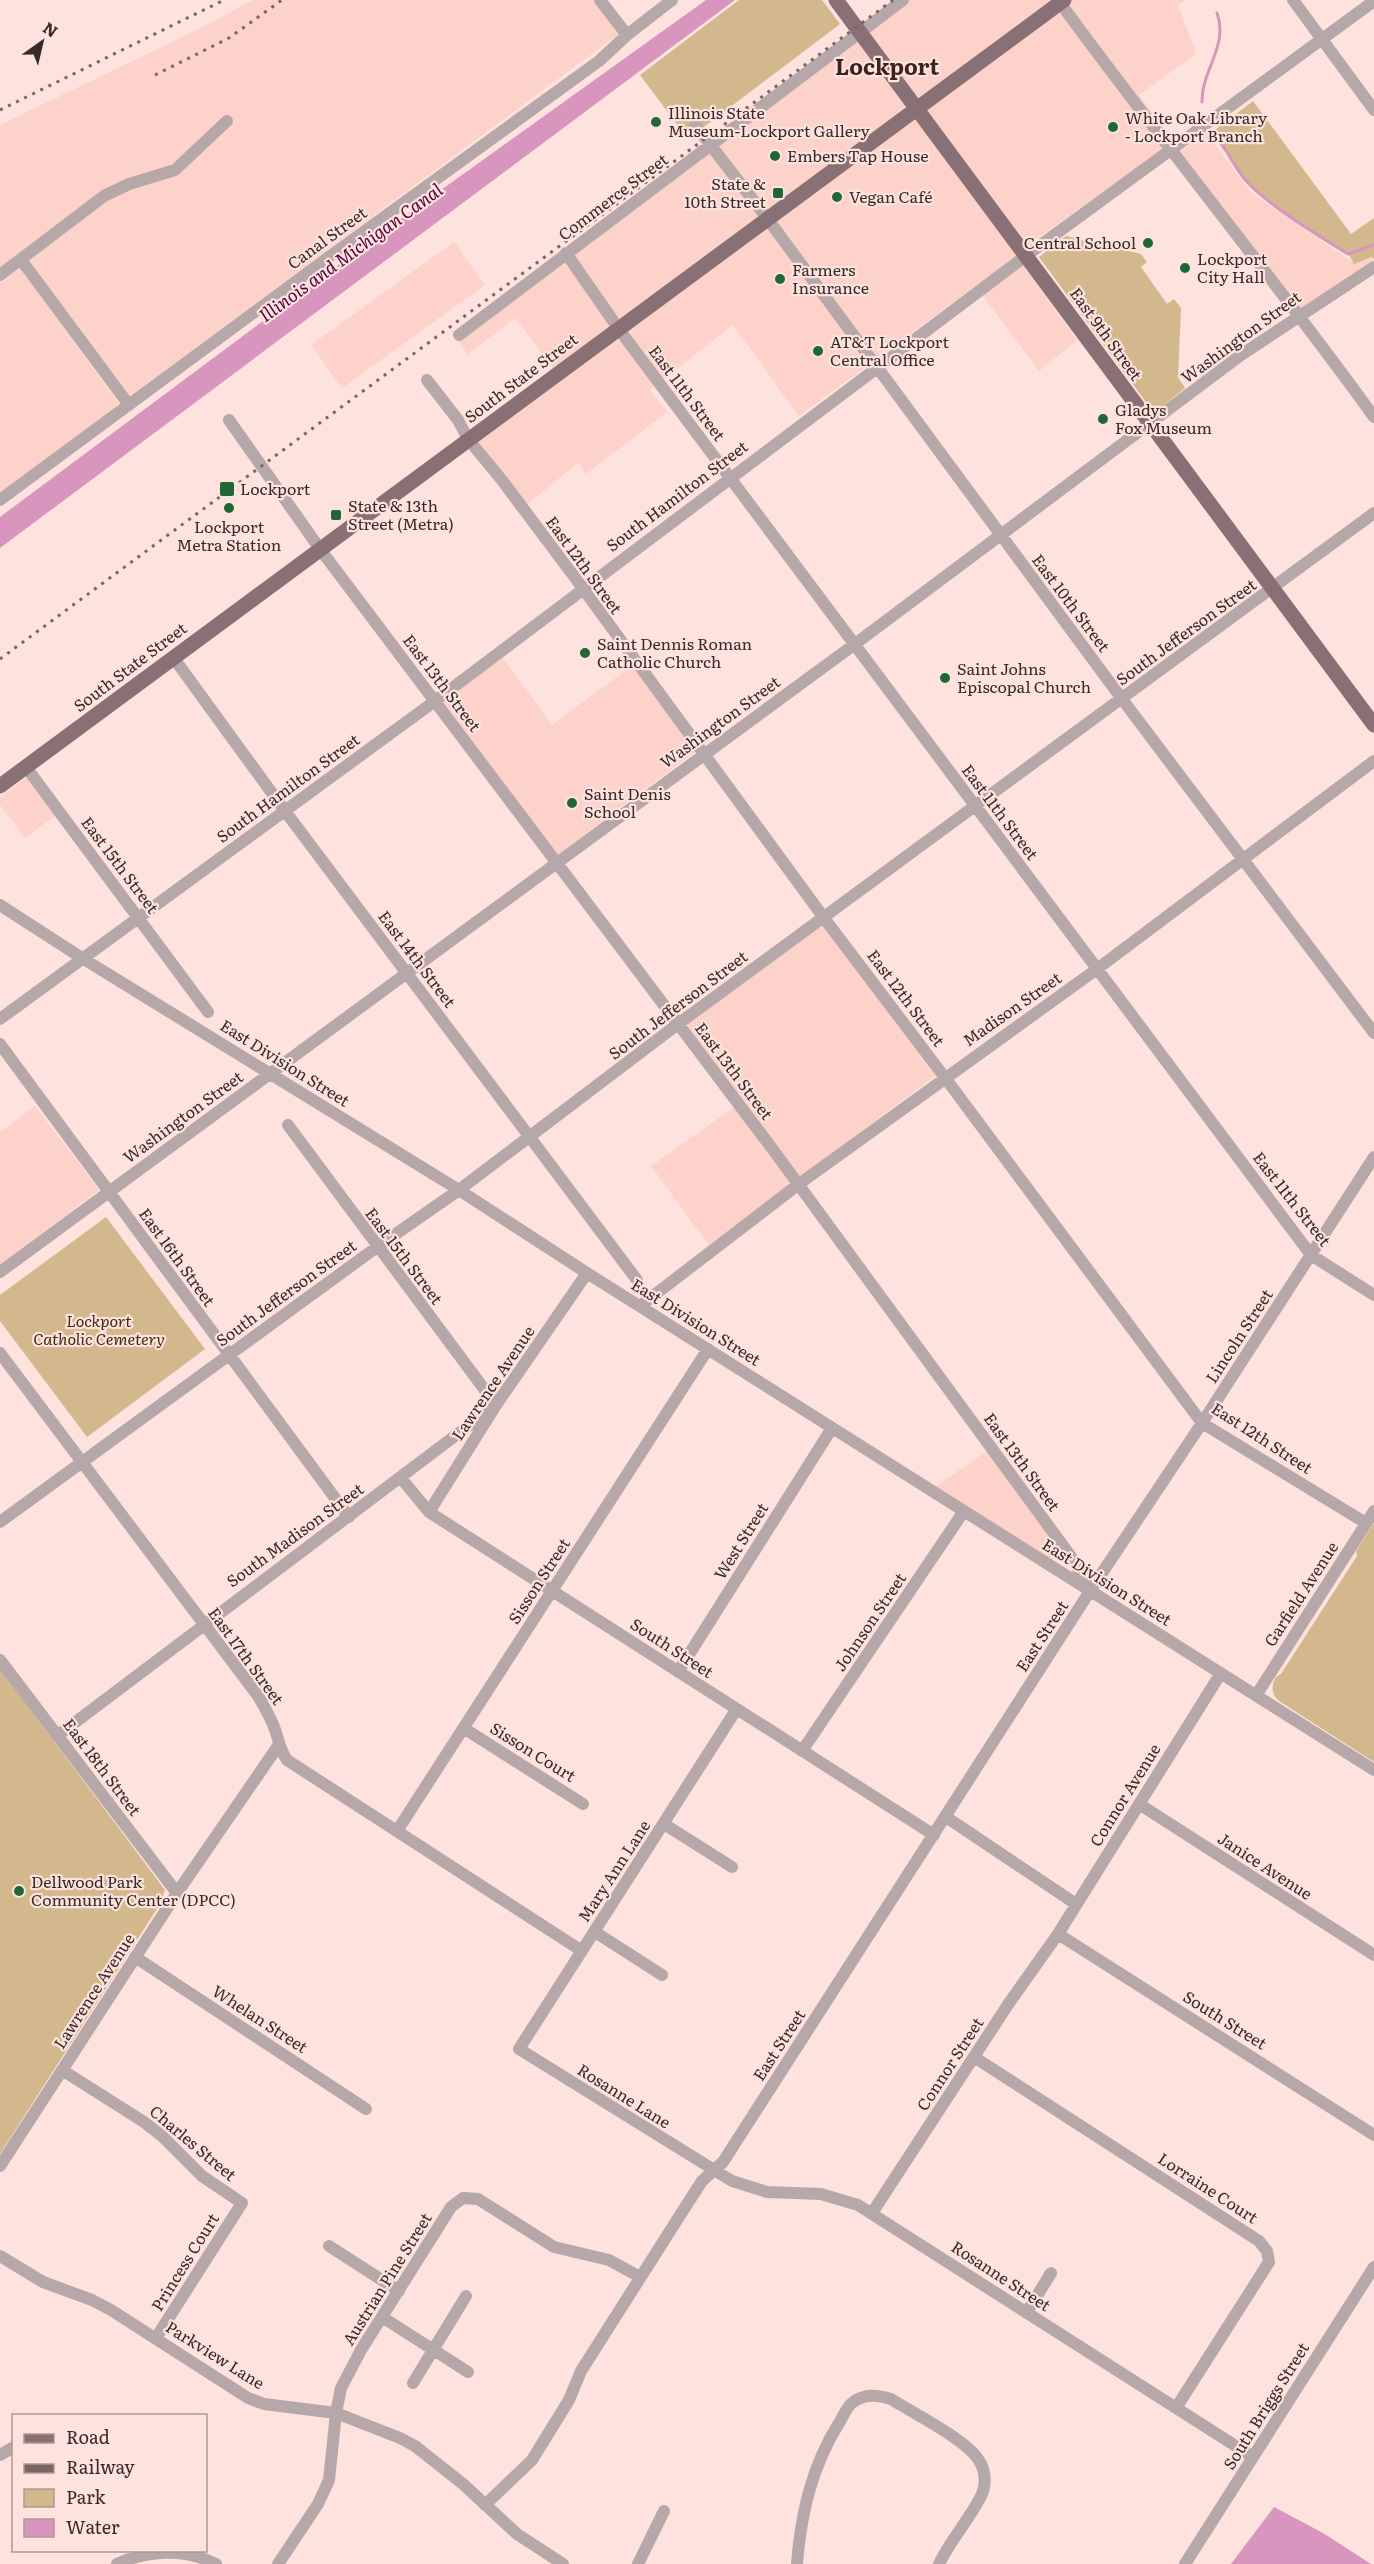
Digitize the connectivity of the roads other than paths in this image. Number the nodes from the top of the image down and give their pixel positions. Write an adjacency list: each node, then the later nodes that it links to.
1 (600, 0): 9 (street)
2 (672, 0): 9 (street, Canal Street)
3 (836, 0): 8 (main road, East 9th Street)
4 (903, 0): 8 (street, Commerce Street)
5 (1293, 0): 10 (street)
6 (1061, 1): 11 (main road, South State Street); 16 (street)
7 (1374, 1): 10 (street, South Hamilton Street)
8 (860, 32): 11 (main road, East 9th Street); 15 (street, Commerce Street)
9 (627, 35): 28 (street, Canal Street)
10 (1322, 39): 12 (street); 16 (street, South Hamilton Street)
11 (916, 108): 17 (main road, South State Street); 19 (main road, East 9th Street)
12 (1374, 110)
13 (227, 121): 20 (street)
14 (695, 125): 15 (street, East 10th Street)
15 (710, 144): 17 (street, East 10th Street); 18 (street, Commerce Street)
16 (1170, 150): 19 (street, South Hamilton Street); 23 (street)
17 (768, 218): 24 (main road, South State Street); 26 (street, East 10th Street)
18 (566, 253): 24 (street, East 11th Street); 25 (street, Commerce Street)
19 (1027, 255): 26 (street, South Hamilton Street); 31 (main road, East 9th Street)
20 (21, 261): 22 (street); 28 (street)
21 (1374, 267): 23 (street, Washington Street)
22 (0, 275)
23 (1300, 314): 29 (street); 31 (street, Washington Street)
24 (618, 328): 32 (main road, South State Street); 33 (street, East 11th Street)
25 (459, 335)
26 (878, 367): 33 (street, South Hamilton Street); 36 (street, East 10th Street)
27 (427, 380): 32 (street, East 12th Street)
28 (129, 405): 34 (street, Canal Street)
29 (1374, 417)
30 (229, 420): 37 (street, East 13th Street)
31 (1149, 423): 36 (street, Washington Street); 38 (main road, East 9th Street)
32 (468, 439): 37 (main road, South State Street); 39 (street, East 12th Street)
33 (730, 477): 39 (street, South Hamilton Street); 40 (street, East 11th Street)
34 (0, 500)
35 (1374, 513): 38 (street, South Jefferson Street)
36 (1000, 535): 40 (street, Washington Street); 42 (street, East 10th Street)
37 (320, 549): 41 (main road, South State Street); 43 (street, East 13th Street)
38 (1272, 589): 42 (street, South Jefferson Street); 44 (main road, East 9th Street)
39 (582, 590): 43 (street, South Hamilton Street); 45 (street, East 12th Street)
40 (855, 644): 45 (street, Washington Street); 49 (street, East 11th Street)
41 (173, 657): 47 (main road, South State Street); 50 (street, East 14th Street)
42 (1122, 699): 49 (street, South Jefferson Street); 51 (street, East 10th Street)
43 (435, 701): 50 (street, South Hamilton Street); 52 (street, East 13th Street)
44 (1374, 725)
45 (704, 754): 52 (street, Washington Street); 55 (street, East 12th Street)
46 (1374, 761): 51 (street, Madison Street)
47 (26, 767): 48 (main road, South State Street); 54 (street, East 15th Street)
48 (0, 786)
49 (976, 806): 55 (street, South Jefferson Street); 57 (street, East 11th Street)
50 (285, 811): 54 (street, South Hamilton Street); 58 (street, East 14th Street)
51 (1244, 861): 57 (street, Madison Street); 62 (street, East 10th Street)
52 (556, 862): 58 (street, Washington Street); 61 (street, East 13th Street)
53 (0, 904): 56 (street, East Division Street)
54 (138, 917): 56 (street, South Hamilton Street); 59 (street, East 15th Street)
55 (824, 918): 61 (street, South Jefferson Street); 65 (street, East 12th Street)
56 (82, 958): 60 (street, South Hamilton Street); 64 (street, East Division Street)
57 (1097, 969): 65 (street, Madison Street); 73 (street, East 11th Street)
58 (408, 974): 64 (street, Washington Street); 67 (street, East 14th Street)
59 (208, 1012)
60 (0, 1019)
61 (678, 1024): 67 (street, South Jefferson Street); 69 (street, East 13th Street)
62 (1374, 1033)
63 (0, 1044): 71 (street, East 16th Street)
64 (271, 1072): 70 (street, East Division Street); 71 (street, Washington Street)
65 (945, 1077): 69 (street, Madison Street); 83 (street, East 12th Street)
66 (288, 1125): 72 (street, East 15th Street)
67 (529, 1137): 70 (street, South Jefferson Street); 76 (street, East 14th Street)
68 (1374, 1157): 73 (street, Lincoln Street)
69 (799, 1184): 78 (street, Madison Street); 94 (street, East 13th Street)
70 (459, 1190): 72 (street, South Jefferson Street); 75 (street, East Division Street)
71 (109, 1191): 74 (street, Washington Street); 81 (street, East 16th Street)
72 (377, 1247): 81 (street, South Jefferson Street); 82 (street, East 15th Street)
73 (1311, 1255): 77 (street, East 11th Street); 83 (street, Lincoln Street)
74 (0, 1272)
75 (587, 1274): 78 (street, East Division Street); 82 (street, Lawrence Avenue)
76 (637, 1280)
77 (1374, 1295)
78 (640, 1306): 79 (street, East Division Street)
79 (708, 1349): 84 (street, East Division Street); 93 (street, Sisson Street)
80 (0, 1353): 85 (street, East 17th Street)
81 (228, 1356): 85 (street, South Jefferson Street); 90 (street, East 16th Street)
82 (496, 1405): 86 (street, South Madison Street); 89 (street, Lawrence Avenue)
83 (1202, 1423): 92 (street, East 12th Street); 94 (street, Lincoln Street)
84 (832, 1428): 87 (street, East Division Street); 97 (street, West Street)
85 (82, 1464): 91 (street, South Jefferson Street); 95 (street, East 17th Street)
86 (401, 1478): 89 (street, South Street); 90 (street, South Madison Street)
87 (964, 1511): 94 (street, East Division Street); 104 (street, Johnson Street)
88 (1374, 1511): 92 (street, Garfield Avenue)
89 (429, 1512): 93 (street, South Street)
90 (349, 1517): 95 (street, South Madison Street)
91 (0, 1522)
92 (1366, 1523): 99 (street, Garfield Avenue)
93 (553, 1590): 97 (street, South Street); 101 (street, Sisson Street)
94 (1090, 1591): 98 (street, East Division Street); 108 (street, East Street)
95 (203, 1624): 102 (street, South Madison Street); 103 (street, East 17th Street)
96 (0, 1660): 102 (street, East 18th Street)
97 (678, 1672): 100 (street, South Street)
98 (1221, 1673): 99 (street, East Division Street); 107 (street, Connor Avenue)
99 (1257, 1694): 105 (street, East Division Street)
100 (736, 1710): 104 (street, South Street); 109 (street, Mary Ann Lane)
101 (465, 1729): 106 (street, Sisson Court); 110 (street, Sisson Street)
102 (57, 1736): 113 (street, East 18th Street)
103 (278, 1746): 110 (street, East 17th Street); 113 (street, Lawrence Avenue)
104 (802, 1751): 111 (street, South Street)
105 (1374, 1770)
106 (583, 1803)
107 (1138, 1804): 114 (street, Connor Avenue); 118 (street, Janice Avenue)
108 (946, 1817): 111 (street, East Street); 114 (street)
109 (664, 1824): 112 (street); 115 (street, Mary Ann Lane)
110 (397, 1831): 117 (street, East 17th Street)
111 (934, 1835): 127 (street, East Street)
112 (732, 1867)
113 (177, 1893): 119 (street, Lawrence Avenue)
114 (1076, 1904): 116 (street, Connor Avenue)
115 (595, 1932): 117 (street, Mary Ann Lane); 120 (street)
116 (1058, 1934): 122 (street, Connor Street); 125 (street, South Street)
117 (582, 1950): 121 (street, Mary Ann Lane)
118 (1374, 1955)
119 (135, 1957): 123 (street, Lawrence Avenue); 124 (street, Whelan Street)
120 (662, 1975)
121 (519, 2049): 127 (street, Rosanne Lane)
122 (974, 2056): 129 (street, Connor Street); 143 (street, Lorraine Court)
123 (62, 2070): 126 (street, Lawrence Avenue); 128 (street, Charles Street)
124 (366, 2109)
125 (1374, 2135)
126 (0, 2166)
127 (712, 2170): 129 (street, Rosanne Street); 134 (street, East Street)
128 (242, 2203): 139 (street, Princess Court)
129 (872, 2213): 137 (street, Rosanne Street)
130 (328, 2246): 135 (street)
131 (0, 2256): 139 (street, Parkview Lane)
132 (1374, 2266): 147 (street, South Briggs Street)
133 (1051, 2273): 137 (street)
134 (640, 2277): 135 (street, Austrian Pine Street); 148 (street, East Street)
135 (399, 2291): 138 (street, Austrian Pine Street)
136 (466, 2296): 140 (street)
137 (1027, 2312): 143 (street, Rosanne Street)
138 (382, 2317): 140 (street); 144 (street, Austrian Pine Street)
139 (156, 2338): 144 (street, Parkview Lane)
140 (434, 2350): 141 (street); 142 (street)
141 (468, 2372)
142 (413, 2384)
143 (1176, 2408): 147 (street, Rosanne Street)
144 (336, 2413): 148 (street, Parkview Lane); 154 (street, Austrian Pine Street)
145 (12, 2448): 146 (street)
146 (0, 2455)
147 (1253, 2457): 159 (street, South Briggs Street)
148 (485, 2505): 155 (street, Parkview Lane)
149 (664, 2511): 156 (street)
150 (171, 2552): 151 (street); 153 (street)
151 (131, 2554): 152 (street)
152 (117, 2564)
153 (216, 2564)
154 (278, 2564)
155 (563, 2564)
156 (638, 2564)
157 (797, 2564): 158 (street)
158 (939, 2564)
159 (1185, 2564)

